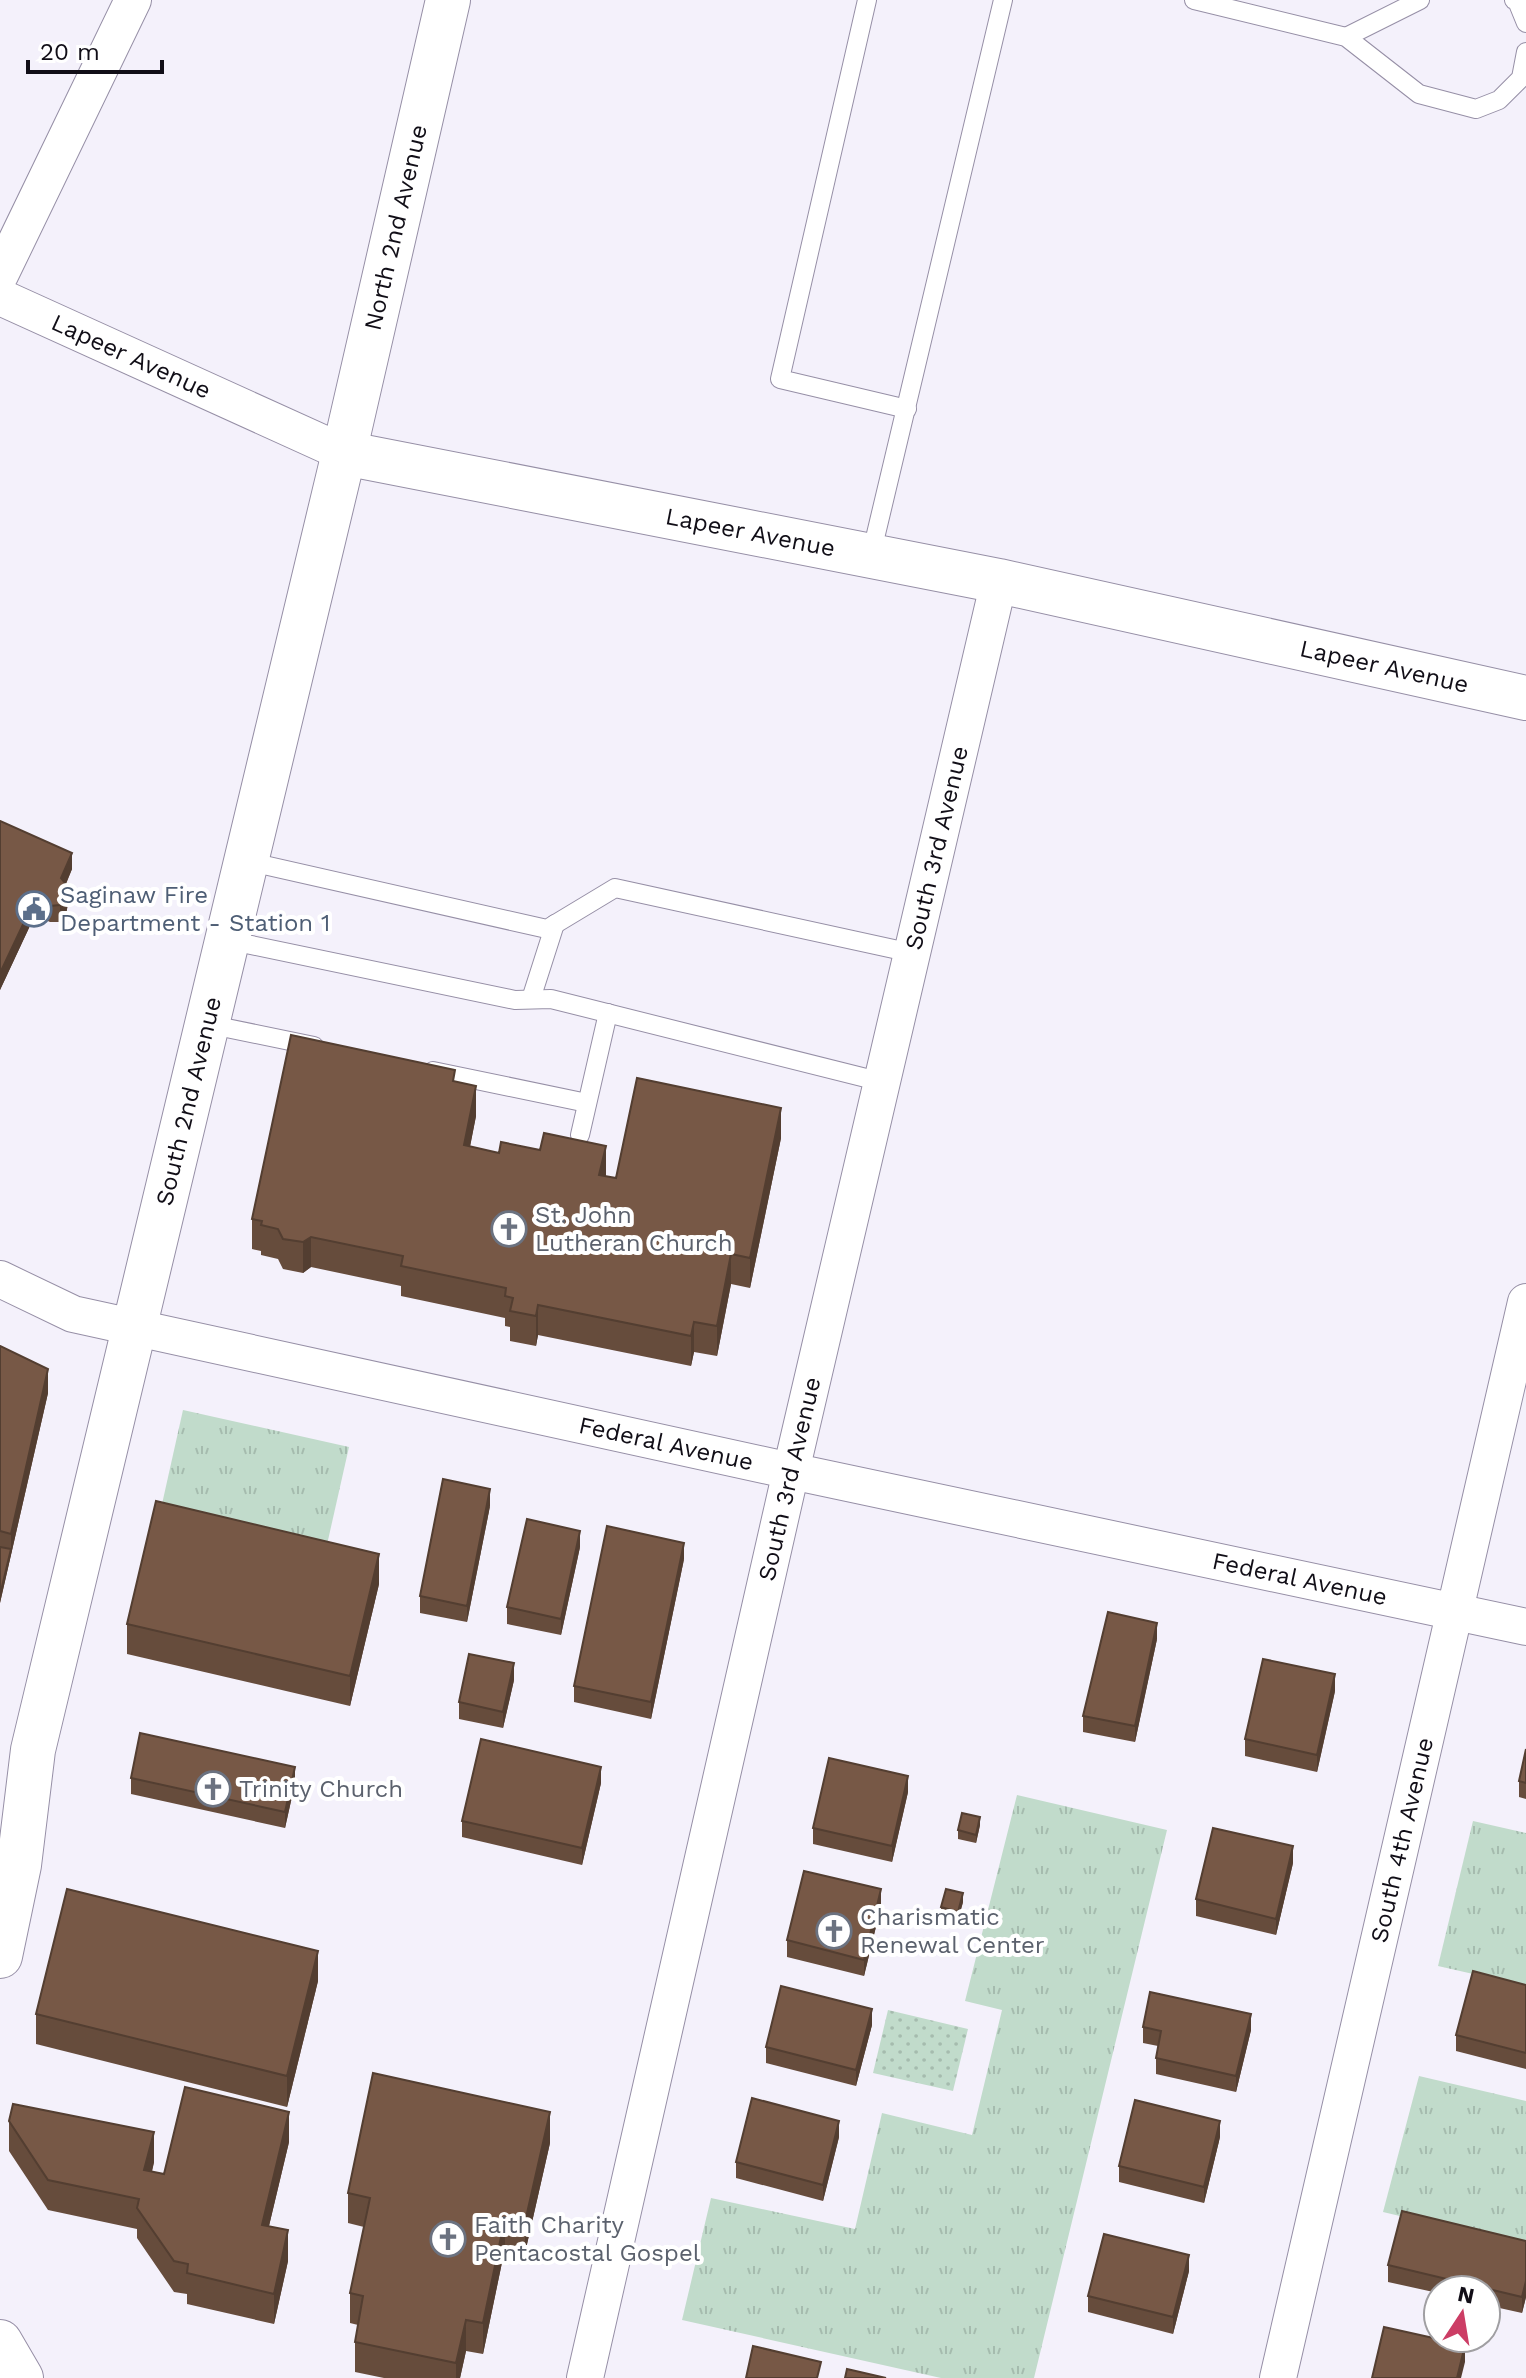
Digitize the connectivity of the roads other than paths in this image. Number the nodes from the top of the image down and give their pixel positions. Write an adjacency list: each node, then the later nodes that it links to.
1 (133, 0): 11 (street)
2 (448, 0): 14 (street, North 2nd Avenue)
3 (867, 0): 13 (lane)
4 (1003, 0): 13 (lane)
5 (1194, 0): 9 (lane)
6 (1420, 0): 9 (lane)
7 (1514, 0): 8 (lane)
8 (1526, 23)
9 (1346, 37): 10 (lane)
10 (1526, 52)
11 (0, 275)
12 (0, 297): 14 (street, Lapeer Avenue)
13 (907, 409): 15 (lane)
14 (344, 453): 15 (street, Lapeer Avenue); 18 (street, South 2nd Avenue)
15 (871, 555): 16 (street, Lapeer Avenue)
16 (999, 581): 17 (street, Lapeer Avenue); 21 (street, South 3rd Avenue)
17 (1526, 698)
18 (246, 861): 19 (lane); 20 (street, South 2nd Avenue)
19 (555, 924): 21 (lane); 22 (lane)
20 (227, 940): 22 (lane); 24 (street, South 2nd Avenue)
21 (912, 953): 27 (street, South 3rd Avenue)
22 (531, 999): 23 (lane)
23 (608, 1013): 27 (lane); 28 (lane)
24 (207, 1024): 25 (lane); 32 (street, South 2nd Avenue)
25 (332, 1050)
26 (422, 1068): 28 (lane)
27 (882, 1082): 33 (street, South 3rd Avenue)
28 (587, 1103): 29 (lane)
29 (580, 1135)
30 (0, 1279): 32 (street, Federal Avenue)
31 (1526, 1302): 34 (street, South 4th Avenue)
32 (134, 1325): 33 (street, Federal Avenue); 36 (street, South 2nd Avenue)
33 (791, 1471): 34 (street, Federal Avenue); 41 (street, South 3rd Avenue)
34 (1454, 1611): 35 (street, Federal Avenue); 42 (street, South 4th Avenue)
35 (1526, 1627)
36 (33, 1750): 37 (street, South 2nd Avenue); 38 (street, South 2nd Avenue)
37 (0, 1816)
38 (0, 1956)
39 (0, 2342): 40 (street)
40 (21, 2378)
41 (585, 2378)
42 (1278, 2378)

